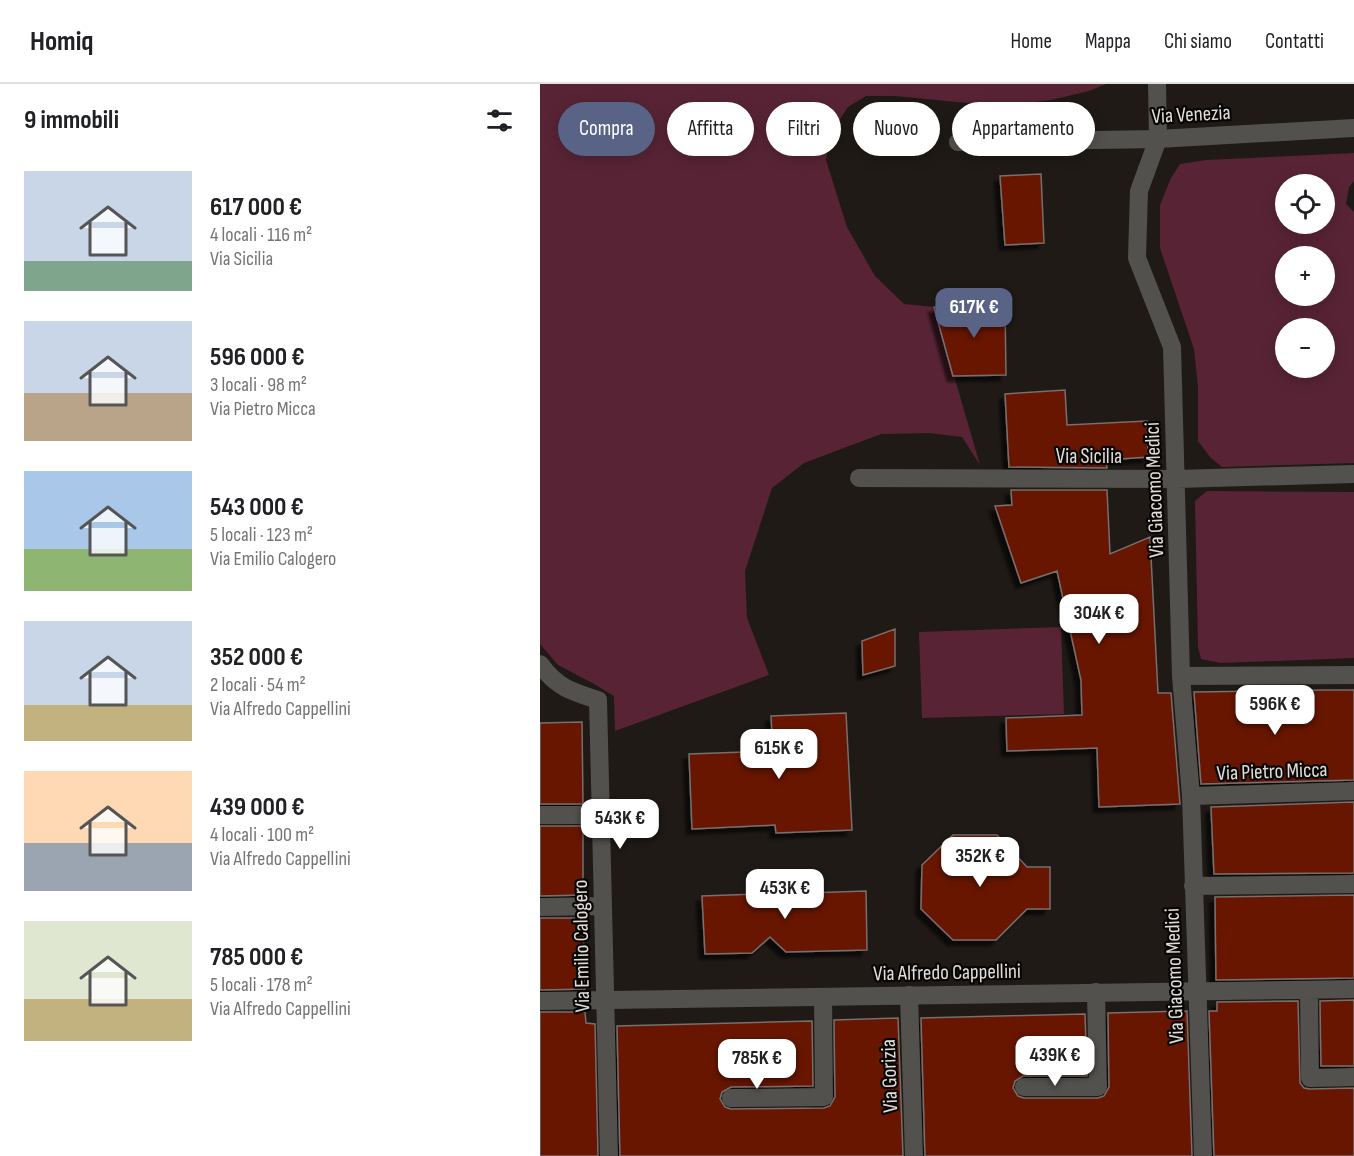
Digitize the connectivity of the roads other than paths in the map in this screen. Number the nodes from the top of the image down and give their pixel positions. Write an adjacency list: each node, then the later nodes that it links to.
1 (1157, 84): 3 (street, Via Giacomo Medici)
2 (1354, 128): 3 (street, Via Venezia)
3 (1158, 139): 4 (street, Via Venezia); 7 (street, Via Giacomo Medici)
4 (1095, 140)
5 (1354, 474): 7 (street, Via Sicilia)
6 (859, 478): 7 (street, Via Sicilia)
7 (1177, 478): 10 (street, Via Giacomo Medici)
8 (540, 664): 14 (street, Via Emilio Calogero)
9 (1354, 675): 10 (street)
10 (1181, 676): 12 (street, Via Giacomo Medici)
11 (1354, 791): 12 (street, Via Pietro Micca)
12 (1191, 796): 16 (street, Via Giacomo Medici)
13 (540, 815): 14 (street)
14 (601, 815): 17 (street, Via Emilio Calogero)
15 (1354, 884): 16 (street)
16 (1193, 886): 21 (street, Via Giacomo Medici)
17 (603, 906): 18 (street); 25 (street, Via Emilio Calogero)
18 (540, 907)
19 (1354, 989): 20 (street, Via Alfredo Cappellini)
20 (1309, 990): 21 (street, Via Alfredo Cappellini); 27 (street)
21 (1198, 991): 22 (street, Via Alfredo Cappellini); 32 (street, Via Giacomo Medici)
22 (1096, 992): 23 (street, Via Alfredo Cappellini); 28 (street)
23 (909, 995): 24 (street, Via Alfredo Cappellini); 31 (street, Via Gorizia)
24 (823, 997): 25 (street, Via Alfredo Cappellini); 29 (street)
25 (605, 1000): 26 (street, Via Alfredo Cappellini); 30 (street, Via Emilio Calogero)
26 (540, 1001)
27 (1354, 1077)
28 (1024, 1087)
29 (731, 1098)
30 (609, 1156)
31 (914, 1156)
32 (1203, 1156)

